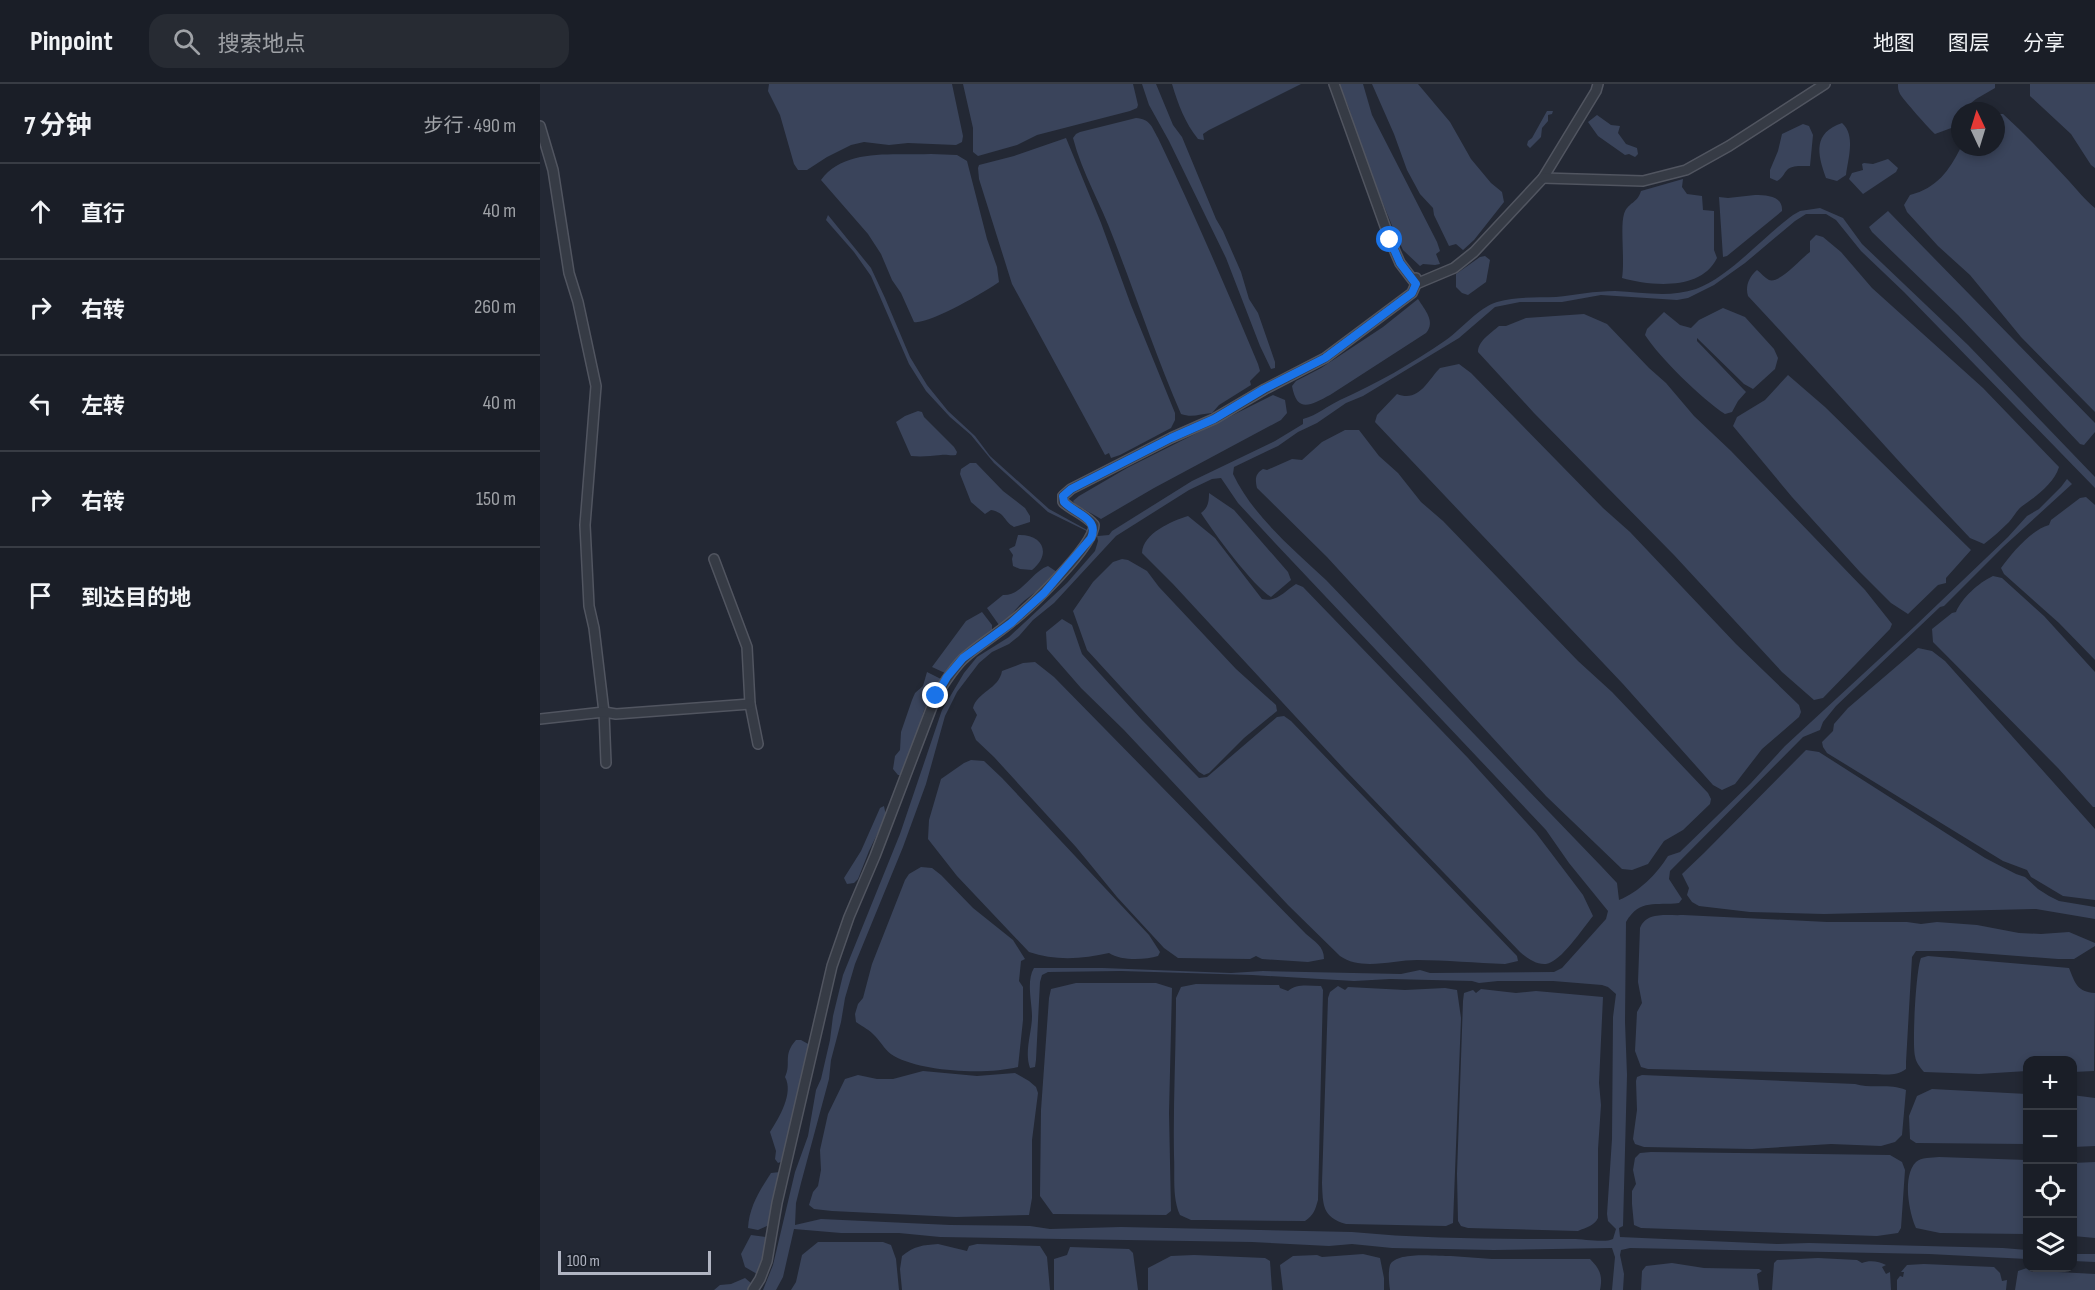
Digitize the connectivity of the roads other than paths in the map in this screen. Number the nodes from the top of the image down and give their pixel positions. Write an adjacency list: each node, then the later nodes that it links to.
1 (1334, 84): 6 (street)
2 (1598, 84): 5 (street)
3 (1825, 84): 5 (street)
4 (540, 126): 9 (street)
5 (1543, 178): 6 (street)
6 (1416, 281): 13 (street)
7 (714, 559): 8 (street)
8 (750, 704): 9 (street); 11 (street)
9 (604, 712): 10 (street); 12 (street)
10 (540, 719)
11 (758, 744)
12 (606, 763)
13 (753, 1290)

